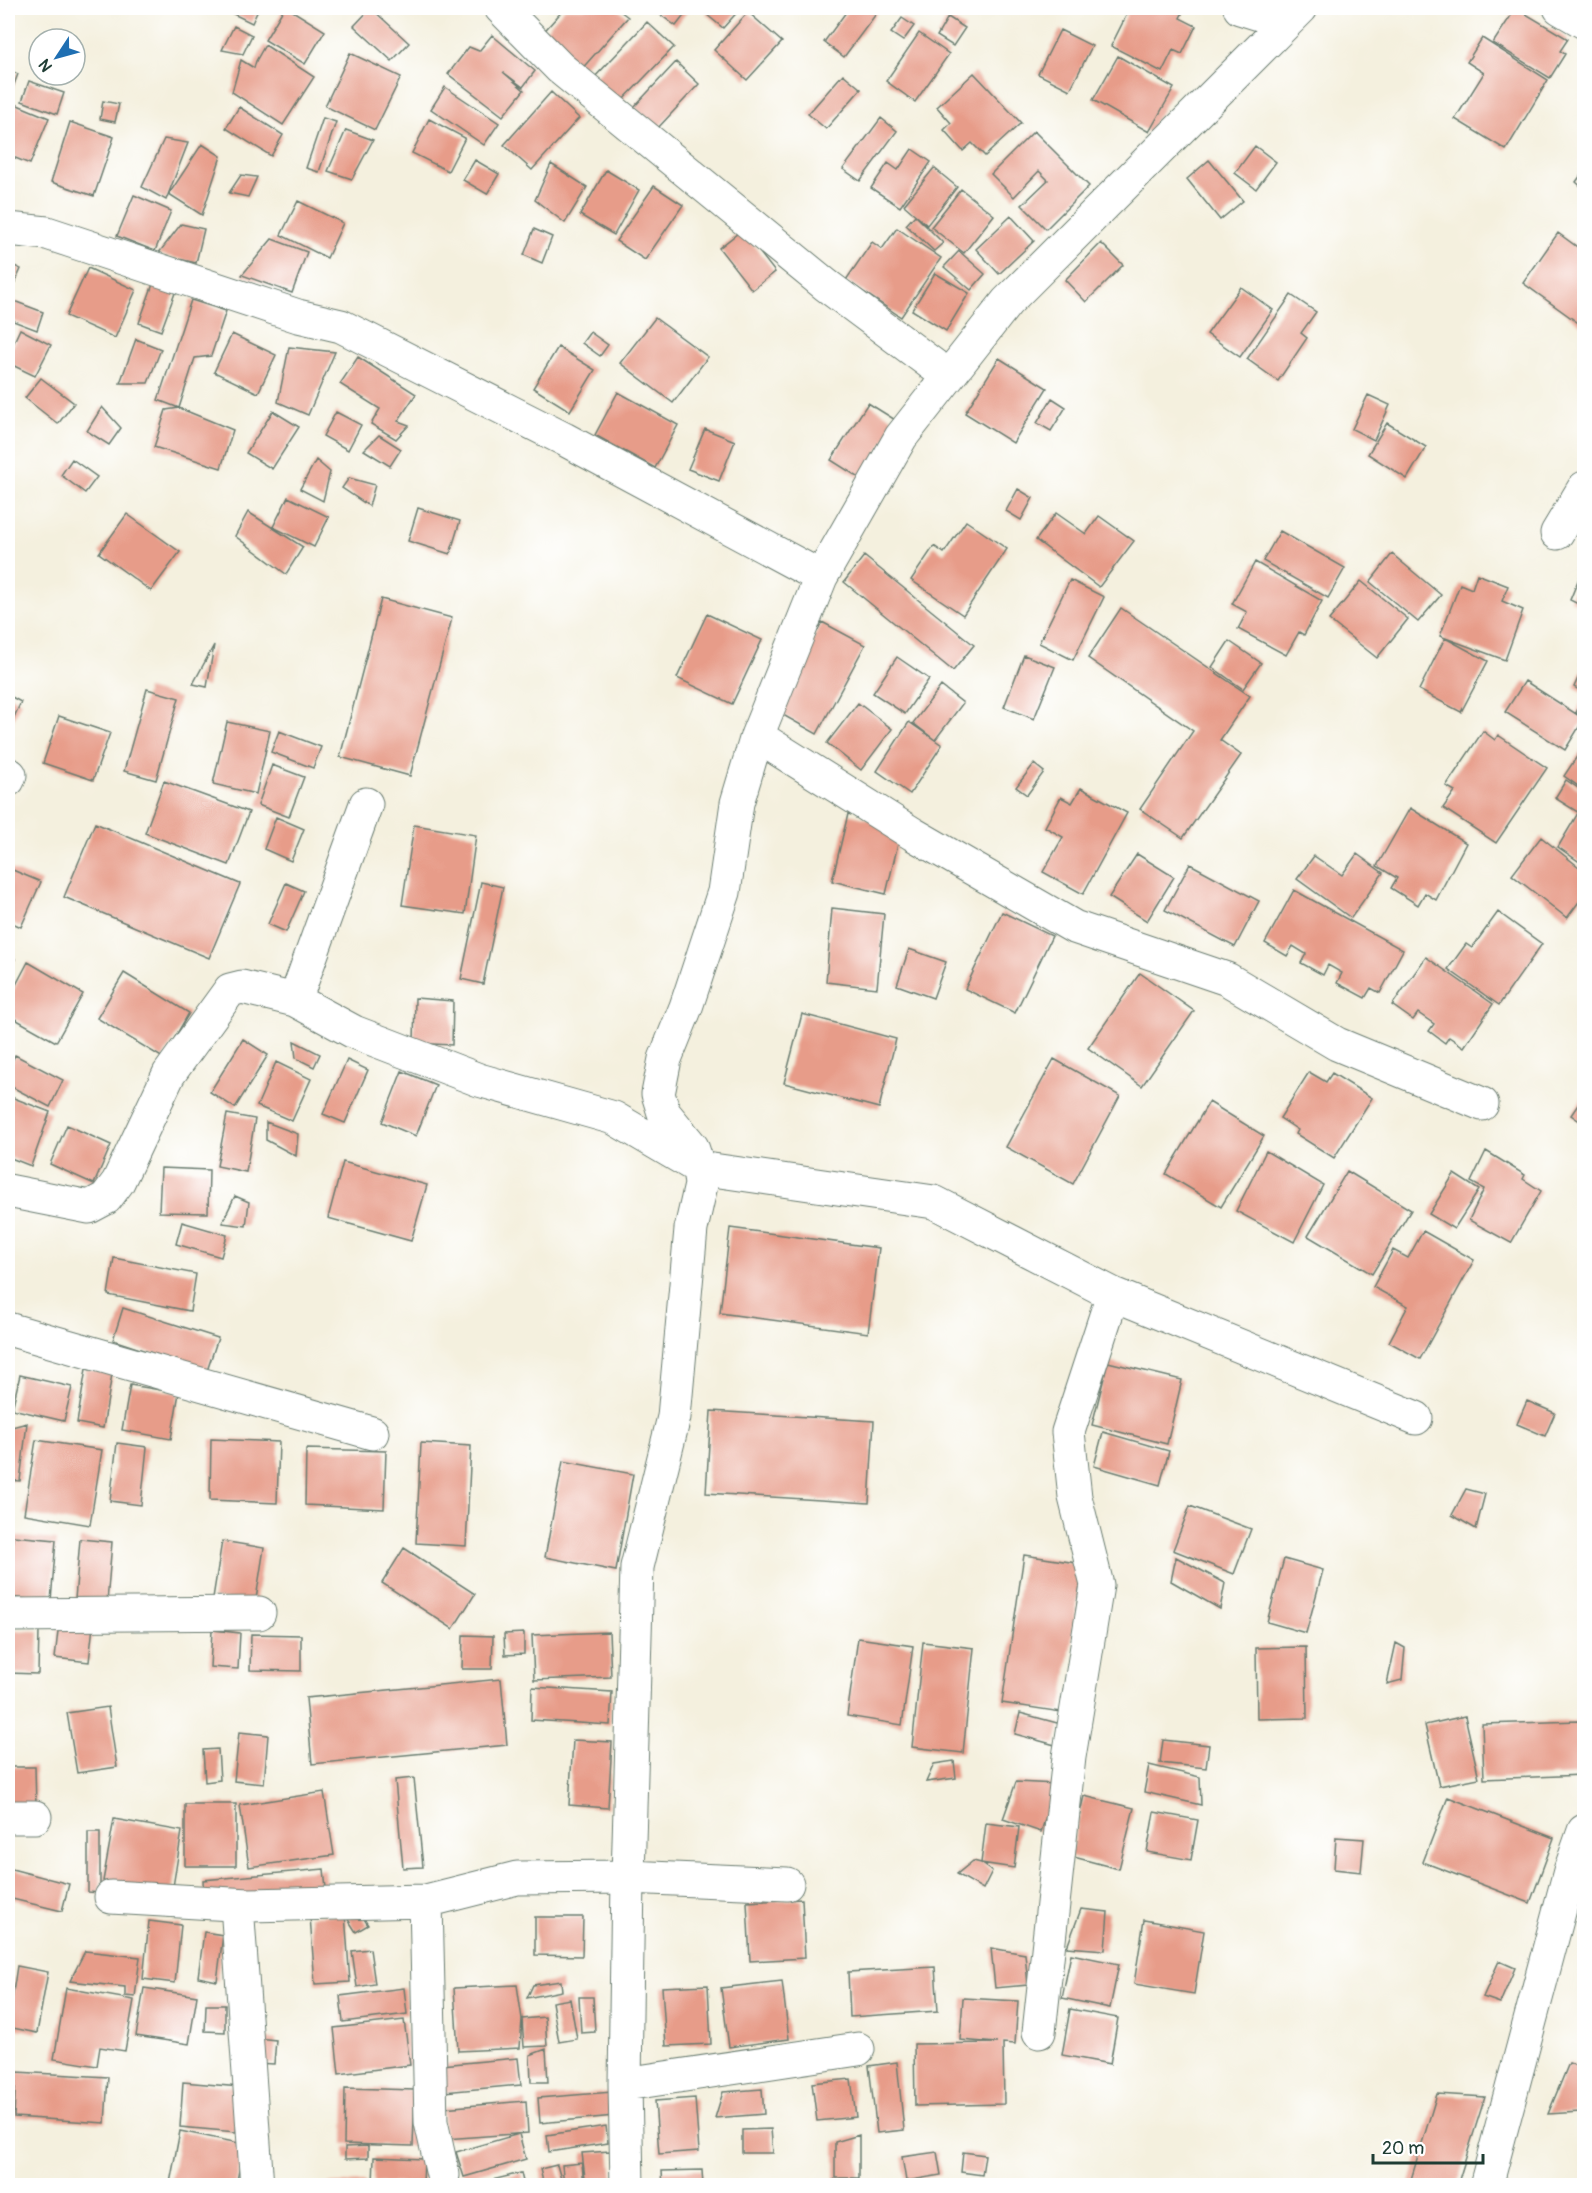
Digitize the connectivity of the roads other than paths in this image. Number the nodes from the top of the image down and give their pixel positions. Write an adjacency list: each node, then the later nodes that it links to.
1 (501, 8): 7 (street)
2 (1240, 8): 4 (street)
3 (1560, 8): 5 (street)
4 (1293, 15): 7 (street)
5 (1584, 22)
6 (8, 228): 10 (street)
7 (948, 376): 10 (street)
8 (1584, 488): 9 (street)
9 (1557, 533)
10 (820, 577): 11 (street)
11 (757, 736): 14 (street); 15 (street)
12 (366, 804): 13 (street)
13 (295, 1000): 15 (street); 16 (street)
14 (1482, 1104)
15 (699, 1168): 17 (street); 24 (street)
16 (8, 1191)
17 (1113, 1294): 19 (street); 29 (street)
18 (8, 1329): 20 (street)
19 (1416, 1418)
20 (372, 1433)
21 (260, 1613): 22 (street)
22 (8, 1615)
23 (1584, 1831): 35 (street)
24 (628, 1877): 25 (street); 27 (street); 31 (street)
25 (787, 1884)
26 (111, 1897): 28 (street)
27 (426, 1901): 28 (street); 32 (street)
28 (237, 1905): 33 (street)
29 (1039, 2032)
30 (858, 2049): 31 (street)
31 (625, 2084): 34 (street)
32 (443, 2175)
33 (257, 2186)
34 (627, 2186)
35 (1486, 2186)

